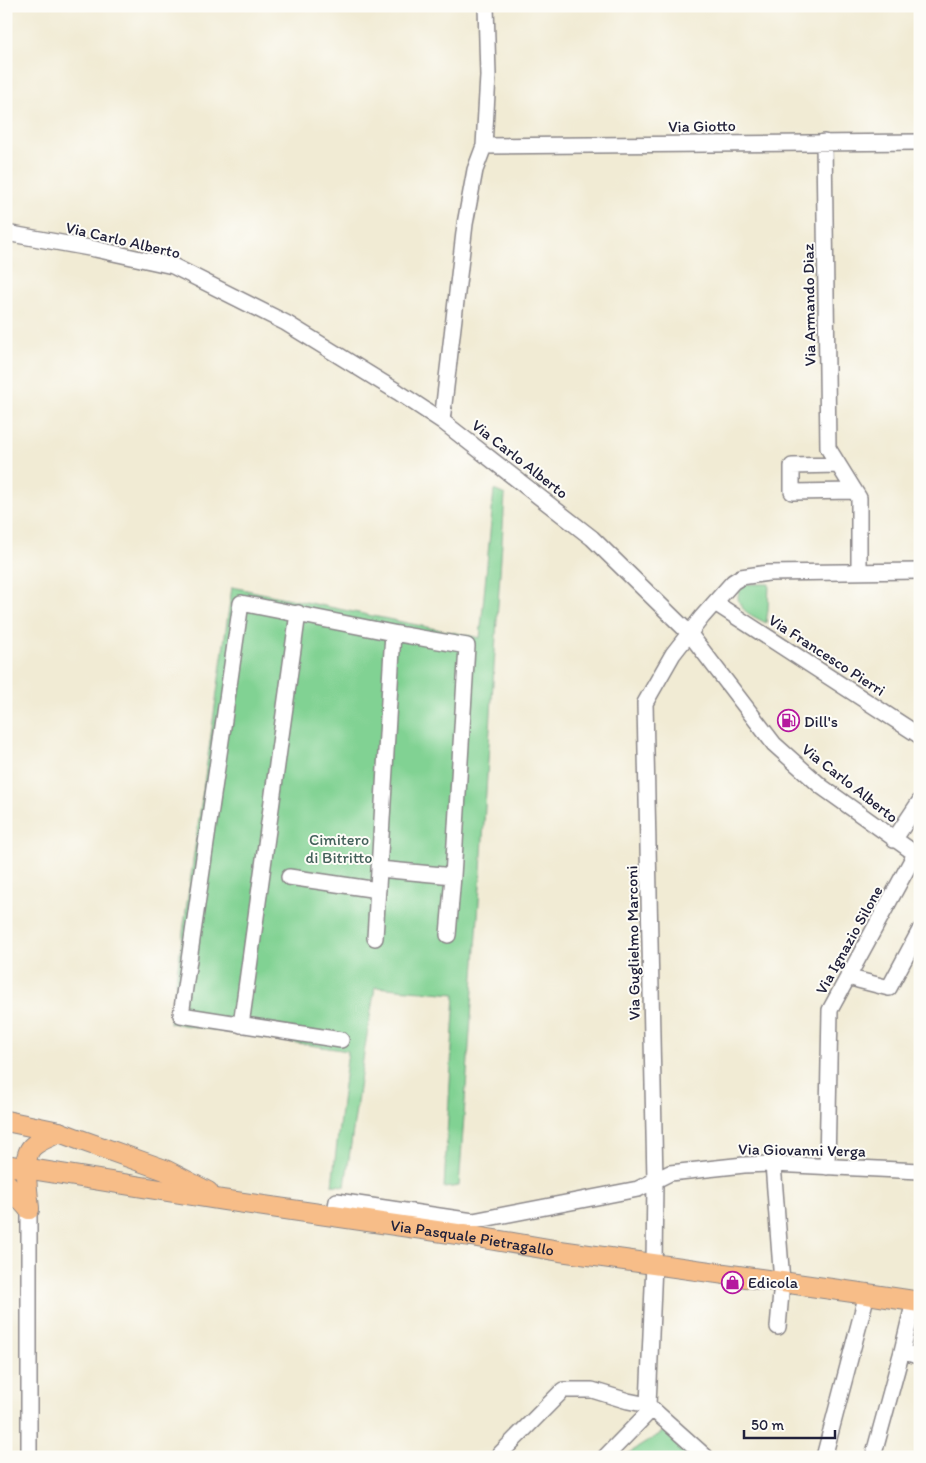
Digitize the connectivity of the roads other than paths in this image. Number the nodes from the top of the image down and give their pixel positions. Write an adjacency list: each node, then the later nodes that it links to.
1 (486, 6): 4 (street)
2 (824, 142): 3 (street, Via Giotto); 4 (street, Via Giotto); 7 (street, Via Armando Diaz)
3 (920, 142)
4 (484, 146): 6 (street)
5 (6, 233): 6 (street, Via Carlo Alberto)
6 (442, 421): 14 (street, Via Carlo Alberto)
7 (838, 465): 8 (street, Via Armando Diaz); 8 (street)
8 (854, 491): 10 (street, Via Armando Diaz)
9 (920, 571): 10 (street, Via Guglielmo Marconi)
10 (859, 572): 11 (street, Via Guglielmo Marconi)
11 (715, 603): 14 (street, Via Guglielmo Marconi); 15 (street, Via Francesco Pierri)
12 (298, 613): 13 (street); 27 (street); 27 (street)
13 (393, 633): 19 (street); 20 (street)
14 (688, 633): 17 (street, Via Carlo Alberto); 37 (street, Via Guglielmo Marconi)
15 (920, 736)
16 (920, 801): 17 (street)
17 (894, 840): 18 (street, Via Carlo Alberto)
18 (917, 856): 26 (street, Via Ignazio Silone)
19 (380, 870): 20 (street); 22 (street)
20 (453, 876): 24 (street)
21 (289, 877): 22 (street)
22 (378, 890): 25 (street)
23 (920, 930): 26 (street)
24 (448, 935)
25 (375, 938)
26 (849, 976): 33 (street, Via Ignazio Silone)
27 (241, 1025): 28 (street)
28 (341, 1040)
29 (6, 1121): 30 (main road)
30 (59, 1132): 34 (main road); 39 (main road)
31 (773, 1164): 33 (street, Via Giovanni Verga); 37 (street, Via Giovanni Verga); 43 (street)
32 (6, 1165): 34 (main road, Via Pasquale Pietragallo)
33 (827, 1167): 36 (street, Via Giovanni Verga)
34 (26, 1168): 35 (main road, Via Pasquale Pietragallo); 40 (main road)
35 (47, 1171): 39 (main road, Via Pasquale Pietragallo); 40 (main road)
36 (920, 1171)
37 (655, 1180): 41 (street, Via Giovanni Verga); 42 (street, Via Guglielmo Marconi)
38 (6, 1183): 40 (main road)
39 (223, 1200): 41 (main road, Via Pasquale Pietragallo)
40 (29, 1209): 50 (street)
41 (472, 1229): 42 (main road, Via Pasquale Pietragallo)
42 (654, 1264): 43 (main road, Via Pasquale Pietragallo); 49 (street, Via Guglielmo Marconi)
43 (782, 1282): 44 (main road, Via Pasquale Pietragallo); 46 (street)
44 (867, 1294): 45 (main road, Via Pasquale Pietragallo); 54 (street)
45 (917, 1302): 47 (street)
46 (778, 1327)
47 (902, 1351): 48 (street); 55 (street)
48 (920, 1357)
49 (648, 1405): 51 (street); 52 (street); 53 (street)
50 (29, 1457)
51 (497, 1457)
52 (605, 1457)
53 (706, 1457)
54 (824, 1457)
55 (873, 1457)

